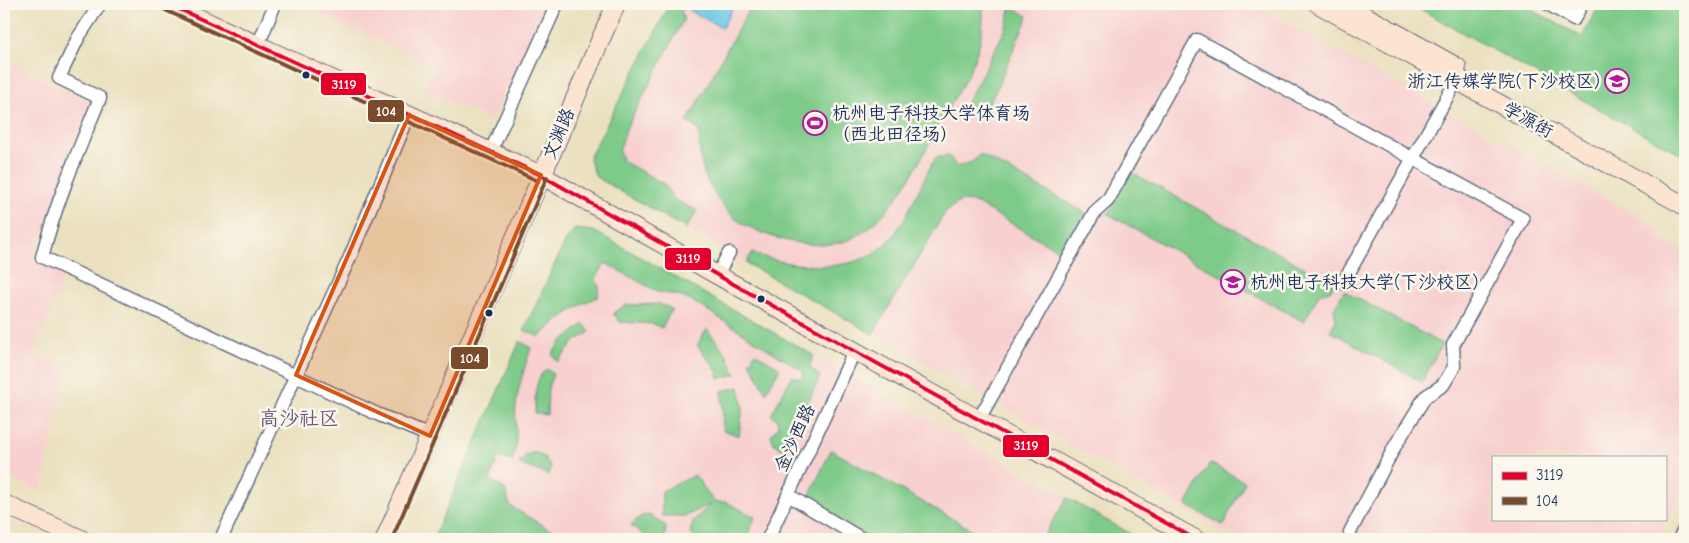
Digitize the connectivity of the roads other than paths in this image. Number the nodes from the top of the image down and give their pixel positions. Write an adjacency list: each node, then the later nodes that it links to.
1 (100, 4): 22 (street)
2 (168, 4): 10 (main road)
3 (275, 4): 10 (street)
4 (557, 4): 13 (street)
5 (616, 4): 15 (main road, 文渊路)
6 (1318, 4): 11 (main road, 学源街)
7 (1344, 4): 11 (main road, 学源街)
8 (1548, 4): 9 (street)
9 (1582, 4)
10 (258, 45): 12 (main road)
11 (1459, 75): 14 (street); 16 (main road, 学源街); 17 (main road, 学源街)
12 (410, 116): 13 (main road); 22 (street)
13 (490, 153): 15 (main road)
14 (1412, 159): 20 (street); 23 (street); 28 (street)
15 (541, 176): 19 (main road); 24 (main road, 文渊路)
16 (1685, 193)
17 (1685, 206)
18 (729, 253): 19 (street)
19 (716, 276): 21 (main road)
20 (1342, 283)
21 (854, 352): 23 (main road); 25 (street, 金沙西路)
22 (296, 375): 24 (street); 30 (street)
23 (979, 419): 34 (main road)
24 (430, 436): 31 (main road, 文渊路)
25 (788, 495): 32 (street, 金沙西路); 33 (street)
26 (4, 504): 29 (main road)
27 (1685, 528): 35 (street)
28 (1350, 532)
29 (80, 539)
30 (221, 539)
31 (385, 539)
32 (768, 539)
33 (862, 539)
34 (1195, 539)
35 (1679, 539)

